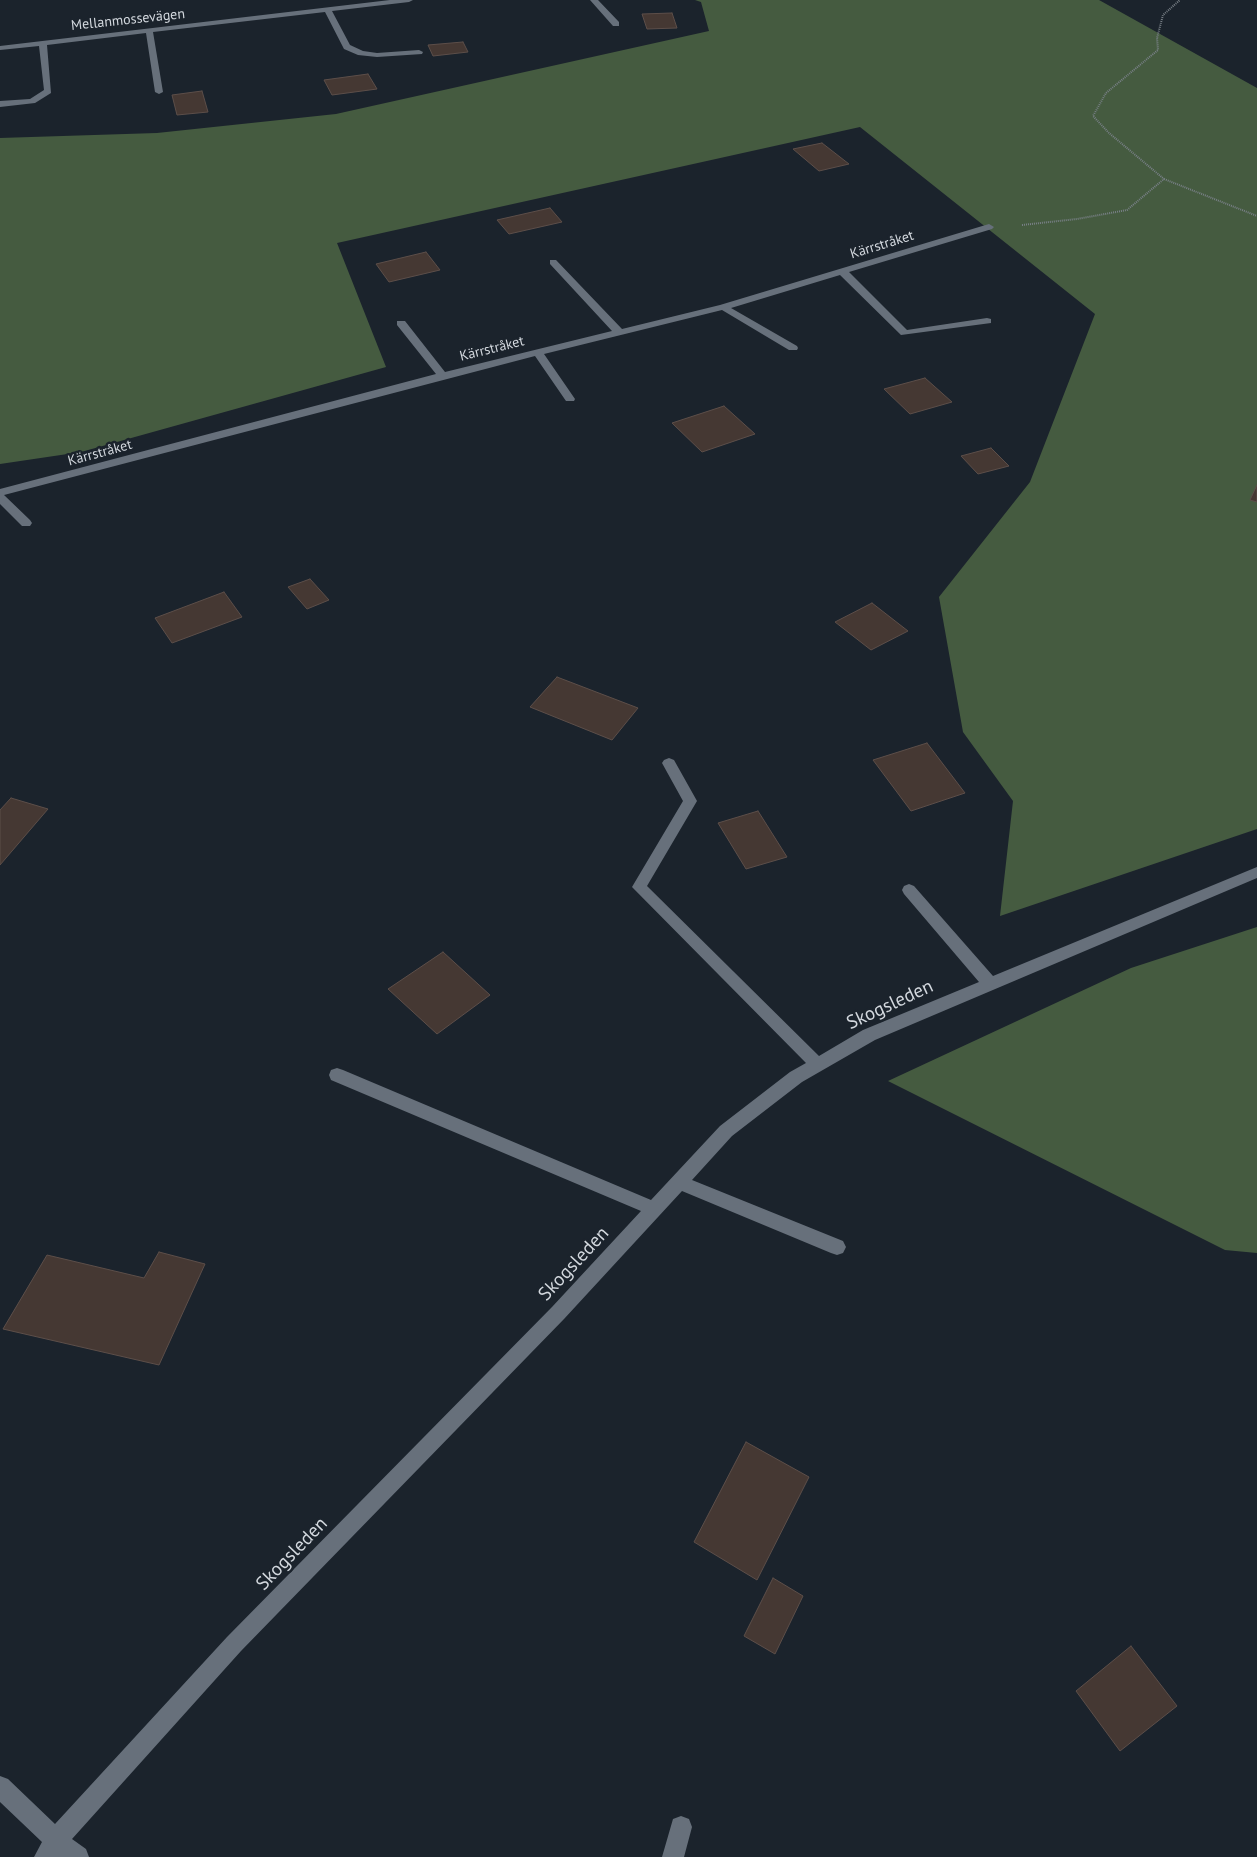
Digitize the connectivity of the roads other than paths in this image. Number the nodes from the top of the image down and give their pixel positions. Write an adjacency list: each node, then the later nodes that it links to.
1 (400, 0): 2 (street, Mellanmossevägen); 4 (street, Mellanmossevägen)
2 (408, 0)
3 (594, 0): 5 (street)
4 (327, 9): 6 (street, Mellanmossevägen); 9 (street)
5 (616, 24)
6 (149, 30): 7 (street, Mellanmossevägen); 10 (street)
7 (43, 42): 8 (street, Mellanmossevägen); 11 (street)
8 (0, 48)
9 (420, 52)
10 (159, 92)
11 (0, 104)
12 (989, 227): 14 (street, Kärrstråket)
13 (553, 262): 18 (street)
14 (843, 272): 15 (street, Kärrstråket); 16 (street)
15 (723, 307): 18 (street, Kärrstråket); 19 (street)
16 (987, 321)
17 (401, 323): 21 (street)
18 (619, 332): 20 (street, Kärrstråket)
19 (793, 348)
20 (536, 352): 21 (street, Kärrstråket); 22 (street)
21 (443, 376): 23 (street, Kärrstråket)
22 (570, 399)
23 (0, 493)
24 (0, 498): 25 (street)
25 (26, 523)
26 (669, 763): 30 (street)
27 (1257, 872): 29 (street, Skogsleden)
28 (909, 890): 29 (street)
29 (990, 984): 30 (street, Skogsleden)
30 (818, 1065): 32 (street, Skogsleden)
31 (337, 1076): 33 (street)
32 (679, 1182): 33 (street, Skogsleden); 34 (street)
33 (654, 1209): 37 (street, Skogsleden)
34 (837, 1247)
35 (0, 1787): 37 (street)
36 (681, 1828): 39 (street)
37 (51, 1848): 38 (street)
38 (78, 1857)
39 (673, 1857)

